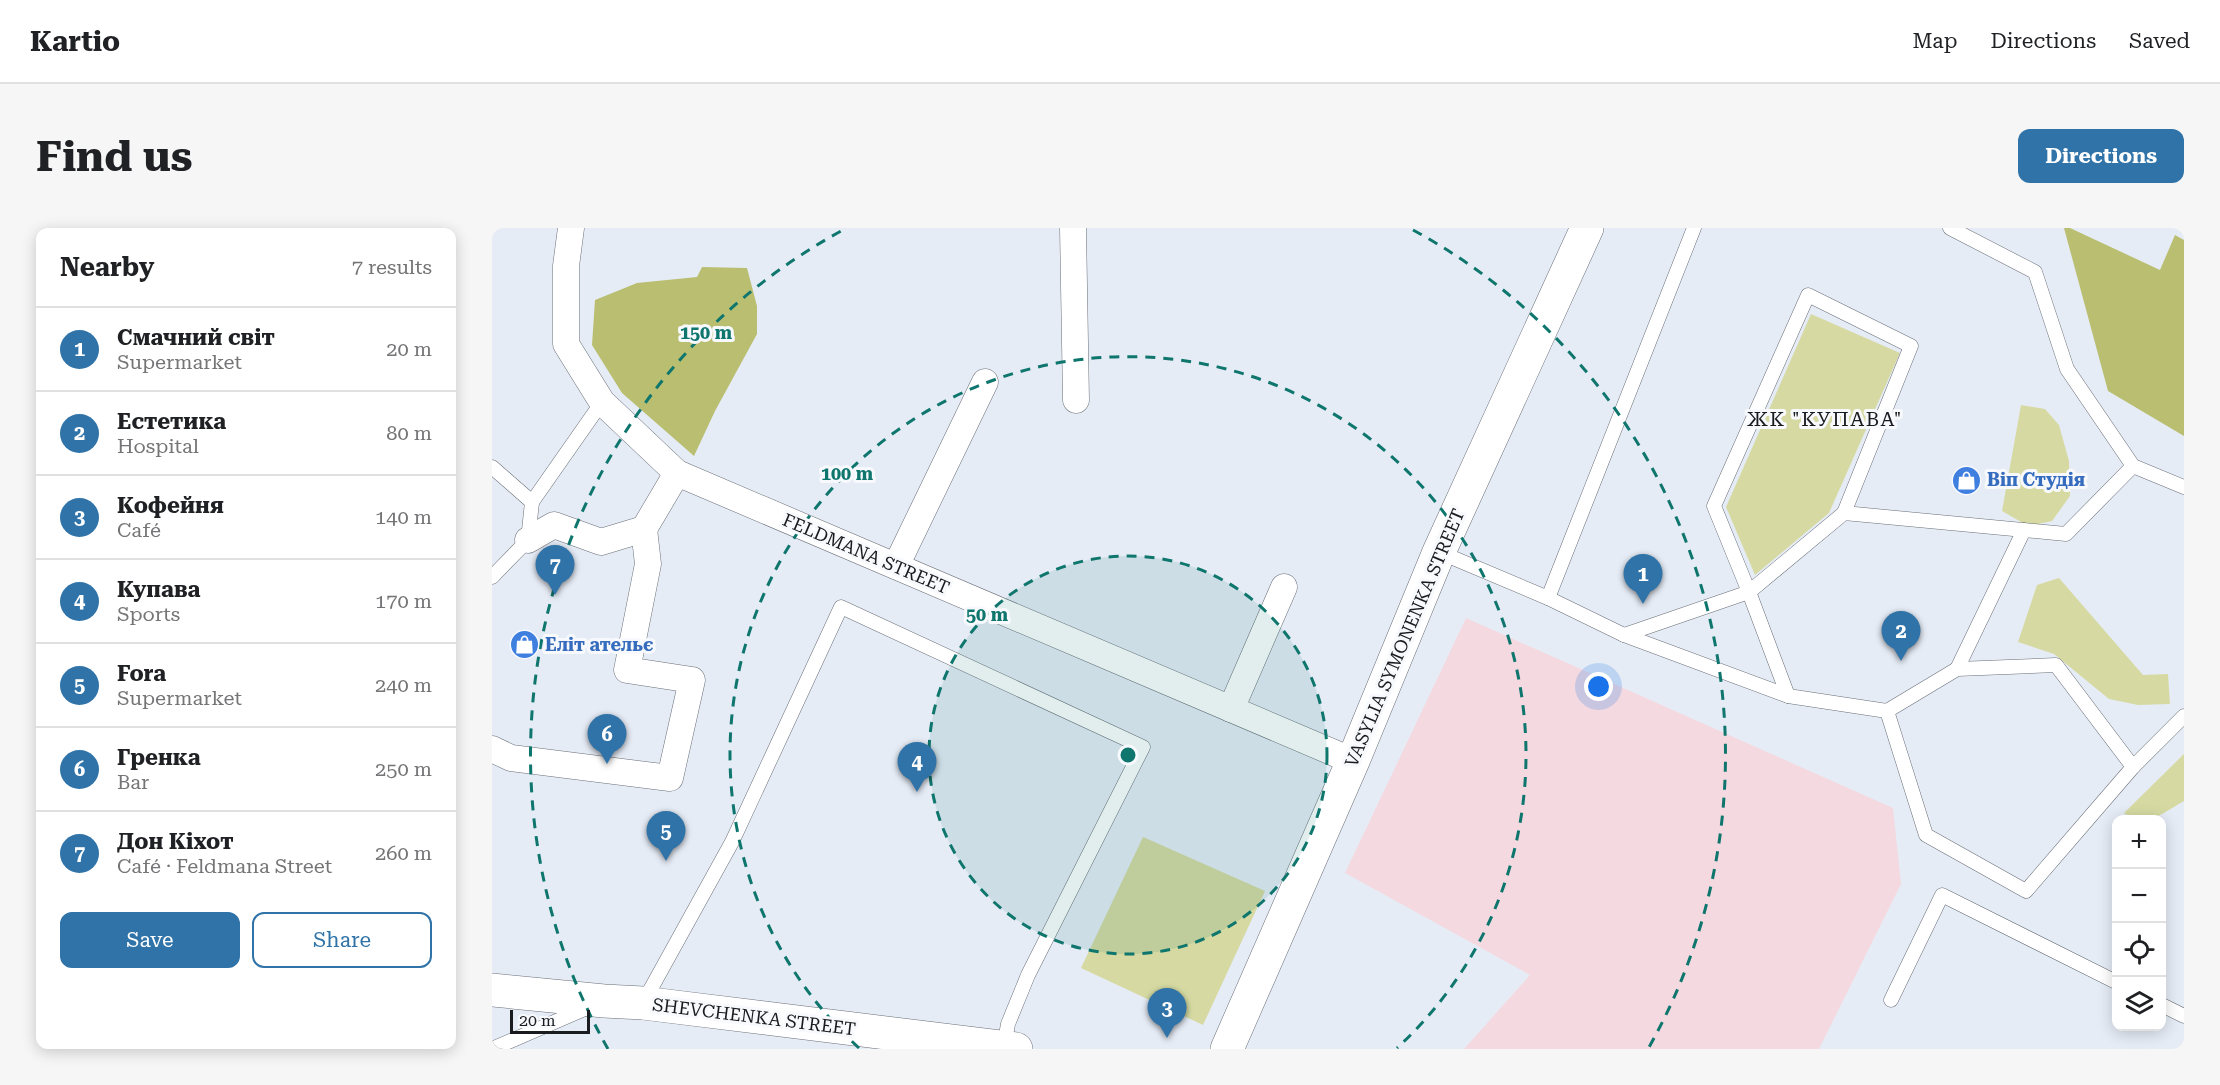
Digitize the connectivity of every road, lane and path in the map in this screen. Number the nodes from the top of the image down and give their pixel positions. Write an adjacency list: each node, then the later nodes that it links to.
1 (571, 228): 8 (street, FELDMANA STREET)
2 (1073, 228): 7 (street)
3 (1587, 228): 18 (street, VASYLIA SYMONENKA STREET)
4 (1694, 228): 23 (lane)
5 (1950, 228): 9 (lane)
6 (985, 382): 19 (street)
7 (1076, 400)
8 (602, 402): 11 (street, FELDMANA STREET); 13 (lane)
9 (2133, 466): 12 (lane); 16 (lane)
10 (492, 467): 13 (lane)
11 (677, 473): 15 (street); 19 (street, FELDMANA STREET)
12 (2184, 487)
13 (532, 502): 17 (lane)
14 (1844, 513): 16 (lane); 22 (lane); 22 (lane)
15 (644, 529): 17 (street); 30 (street)
16 (2024, 530): 25 (lane)
17 (528, 540): 20 (lane)
18 (1439, 552): 23 (lane); 31 (street, VASYLIA SYMONENKA STREET)
19 (896, 566): 27 (street, FELDMANA STREET)
20 (492, 577)
21 (1284, 587): 27 (street)
22 (1749, 592): 24 (lane); 26 (lane)
23 (1548, 598): 24 (lane)
24 (1624, 635): 26 (lane)
25 (1957, 669): 28 (lane); 32 (lane)
26 (1788, 696): 28 (lane)
27 (1231, 709): 31 (street, FELDMANA STREET)
28 (1887, 711): 32 (lane)
29 (2184, 716): 32 (lane)
30 (492, 749)
31 (1353, 762): 42 (street, VASYLIA SYMONENKA STREET)
32 (2133, 767)
33 (2112, 980): 35 (lane)
34 (492, 990): 36 (street, SHEVCHENKA STREET)
35 (1891, 1000)
36 (604, 1001): 37 (street, SHEVCHENKA STREET); 41 (lane)
37 (643, 1003): 40 (street, SHEVCHENKA STREET); 40 (lane)
38 (2166, 1007): 39 (lane)
39 (2184, 1016)
40 (1010, 1048)
41 (492, 1049)
42 (1227, 1049)

